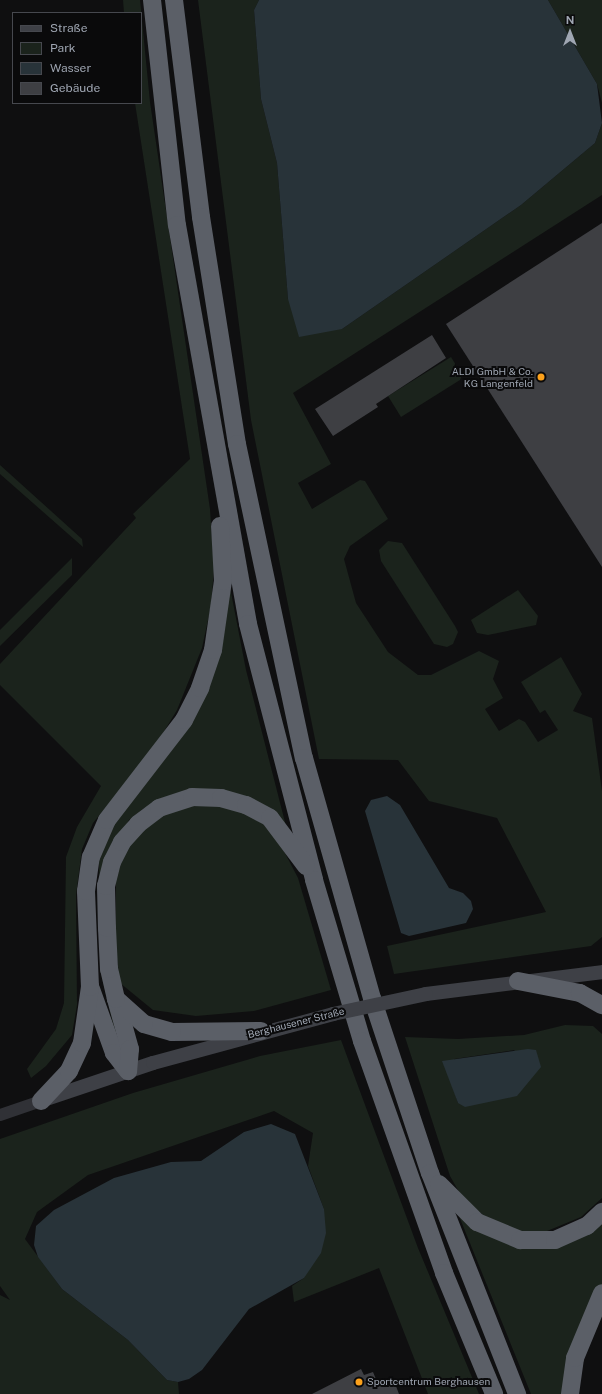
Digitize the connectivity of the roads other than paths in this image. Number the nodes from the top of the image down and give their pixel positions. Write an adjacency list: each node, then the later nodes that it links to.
1 (152, 0): 3 (highway)
2 (174, 0): 14 (highway)
3 (216, 458): 4 (highway); 7 (highway)
4 (314, 880): 8 (highway); 17 (highway)
5 (602, 972): 6 (main road, Berghausener Straße)
6 (518, 981): 9 (highway); 10 (main road, Berghausener Straße, bridge)
7 (90, 987): 11 (highway); 12 (highway)
8 (116, 999): 10 (highway); 11 (highway)
9 (602, 1006)
10 (261, 1031): 11 (main road, Berghausener Straße)
11 (128, 1071): 12 (main road, Berghausener Straße)
12 (41, 1101): 13 (street, Berghausener Straße)
13 (0, 1115)
14 (430, 1173): 15 (highway); 18 (highway)
15 (602, 1212)
16 (602, 1293): 19 (highway)
17 (494, 1394)
18 (517, 1394)
19 (570, 1394)

